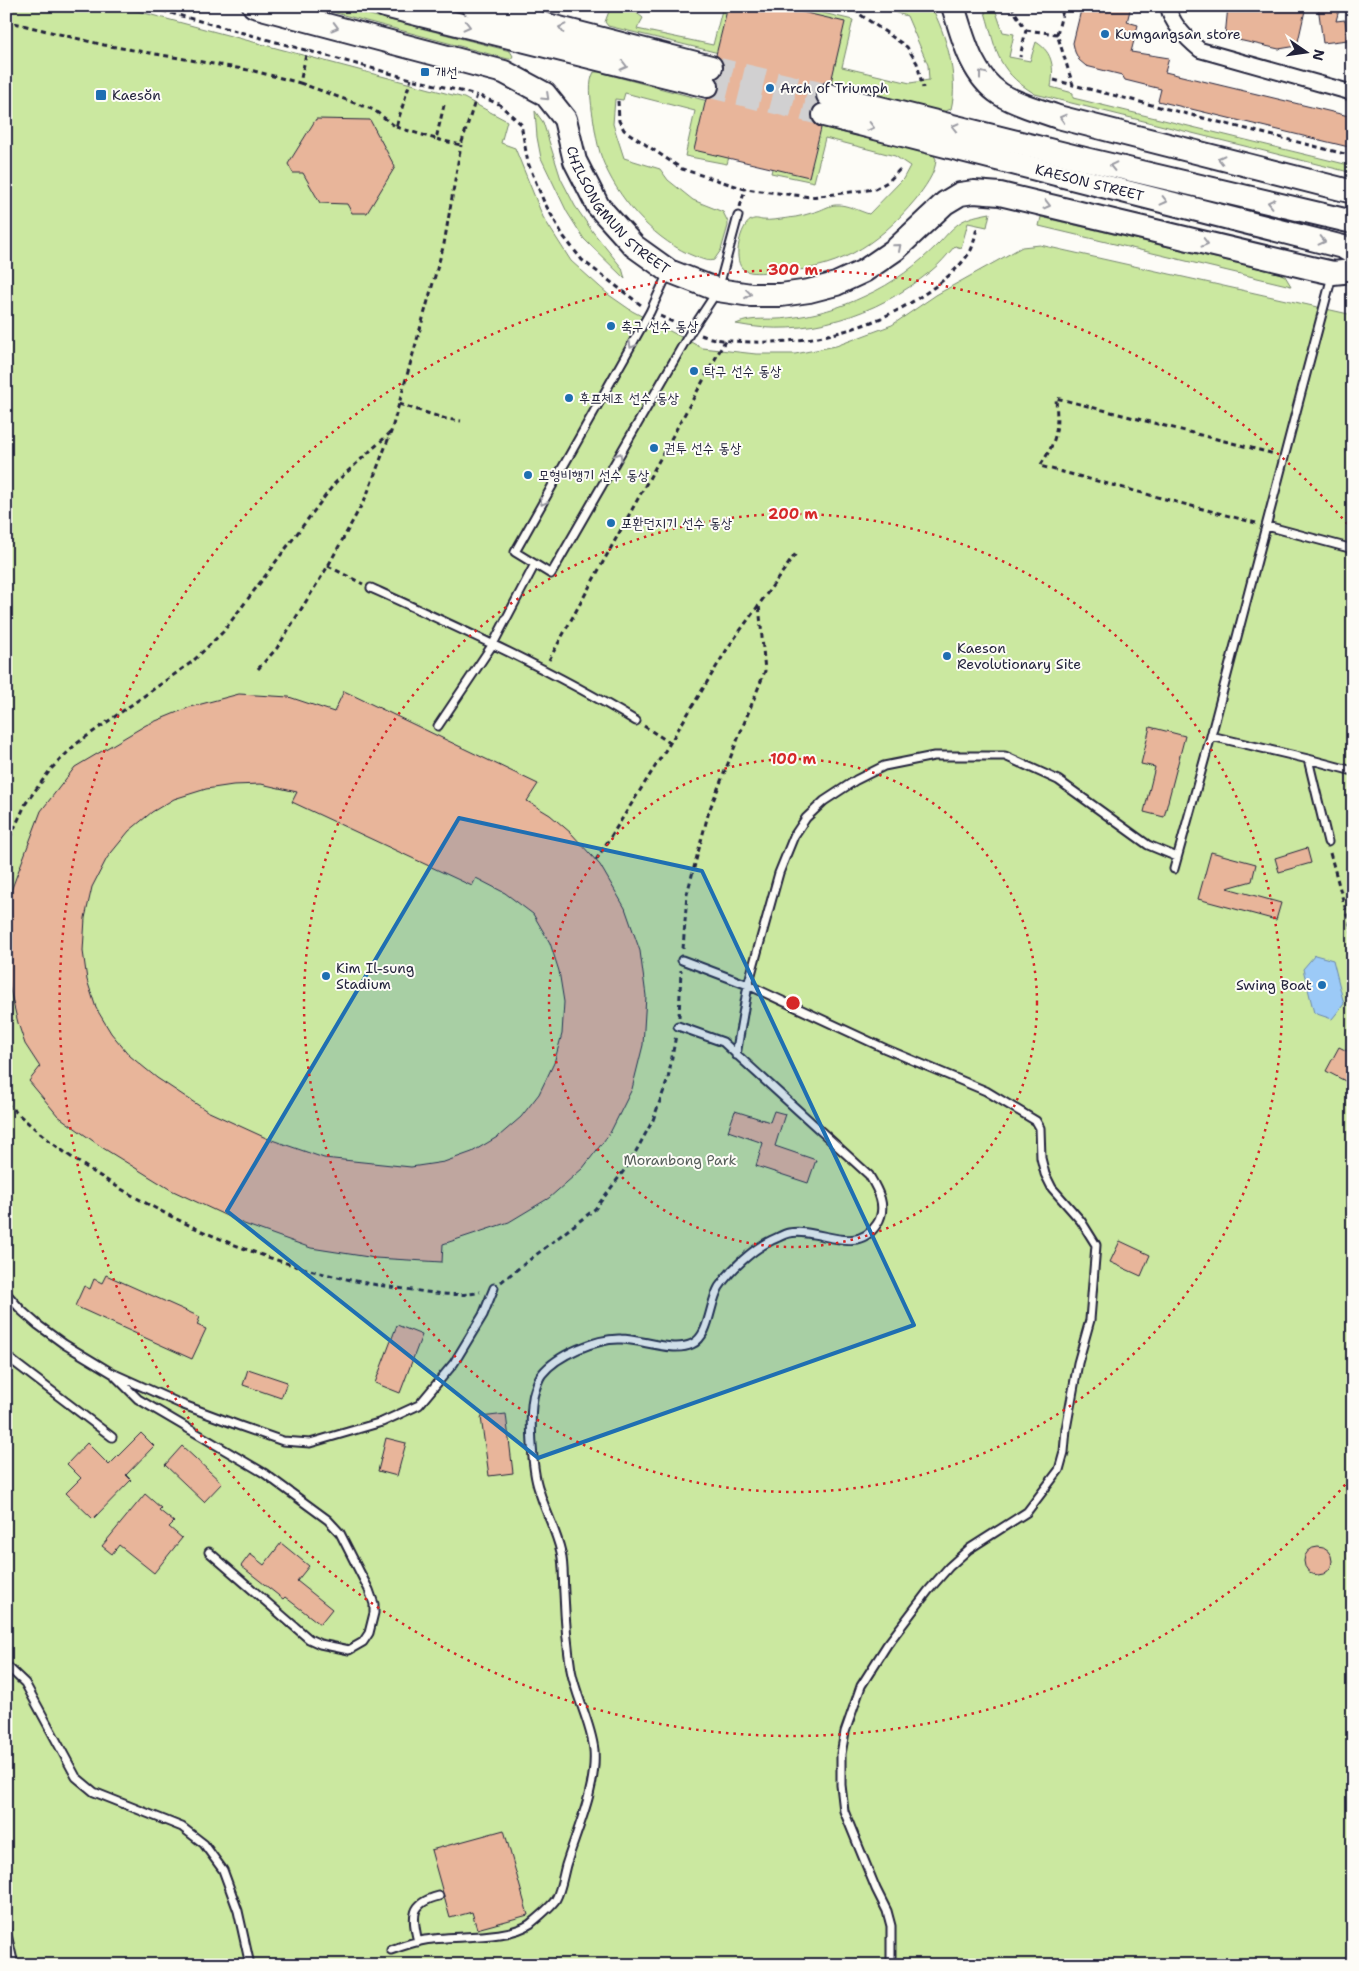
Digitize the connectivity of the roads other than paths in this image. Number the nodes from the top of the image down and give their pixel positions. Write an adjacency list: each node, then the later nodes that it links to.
1 (254, 6): 11 (main road, CHILSONGMUN STREET, one-way to 11)
2 (385, 6): 3 (main road, one-way to 3)
3 (473, 6)
4 (954, 6): 7 (main road, one-way to 4)
5 (1168, 6): 6 (street)
6 (1353, 93)
7 (1353, 192)
8 (738, 216): 13 (lane)
9 (1353, 222): 10 (main road, KAESON STREET, one-way to 10)
10 (1353, 253)
11 (669, 270): 13 (main road, CHILSONGMUN STREET); 16 (lane, one-way to 16)
12 (1343, 272): 13 (main road, CHILSONGMUN STREET, one-way to 12); 14 (lane)
13 (718, 290): 16 (lane, one-way to 13)
14 (1267, 526): 15 (lane); 21 (lane)
15 (1353, 549)
16 (535, 564): 18 (lane)
17 (371, 588): 18 (lane)
18 (493, 644): 19 (lane); 20 (lane)
19 (636, 721)
20 (438, 726)
21 (1211, 736): 22 (lane); 25 (lane)
22 (1308, 759): 23 (lane); 24 (lane)
23 (1353, 771)
24 (1328, 842)
25 (1177, 857): 26 (lane); 28 (lane)
26 (1174, 870)
27 (682, 960): 28 (lane)
28 (748, 985): 30 (lane); 44 (lane)
29 (678, 1026): 30 (lane)
30 (736, 1055): 40 (lane)
31 (494, 1288): 34 (lane)
32 (6, 1293): 34 (lane)
33 (6, 1356): 35 (lane)
34 (112, 1373): 36 (lane)
35 (112, 1437)
36 (209, 1552)
37 (6, 1665): 43 (lane)
38 (440, 1896): 40 (lane)
39 (6, 1930): 42 (lane)
40 (418, 1942): 41 (lane)
41 (391, 1950)
42 (14, 1965)
43 (250, 1965)
44 (891, 1965)

